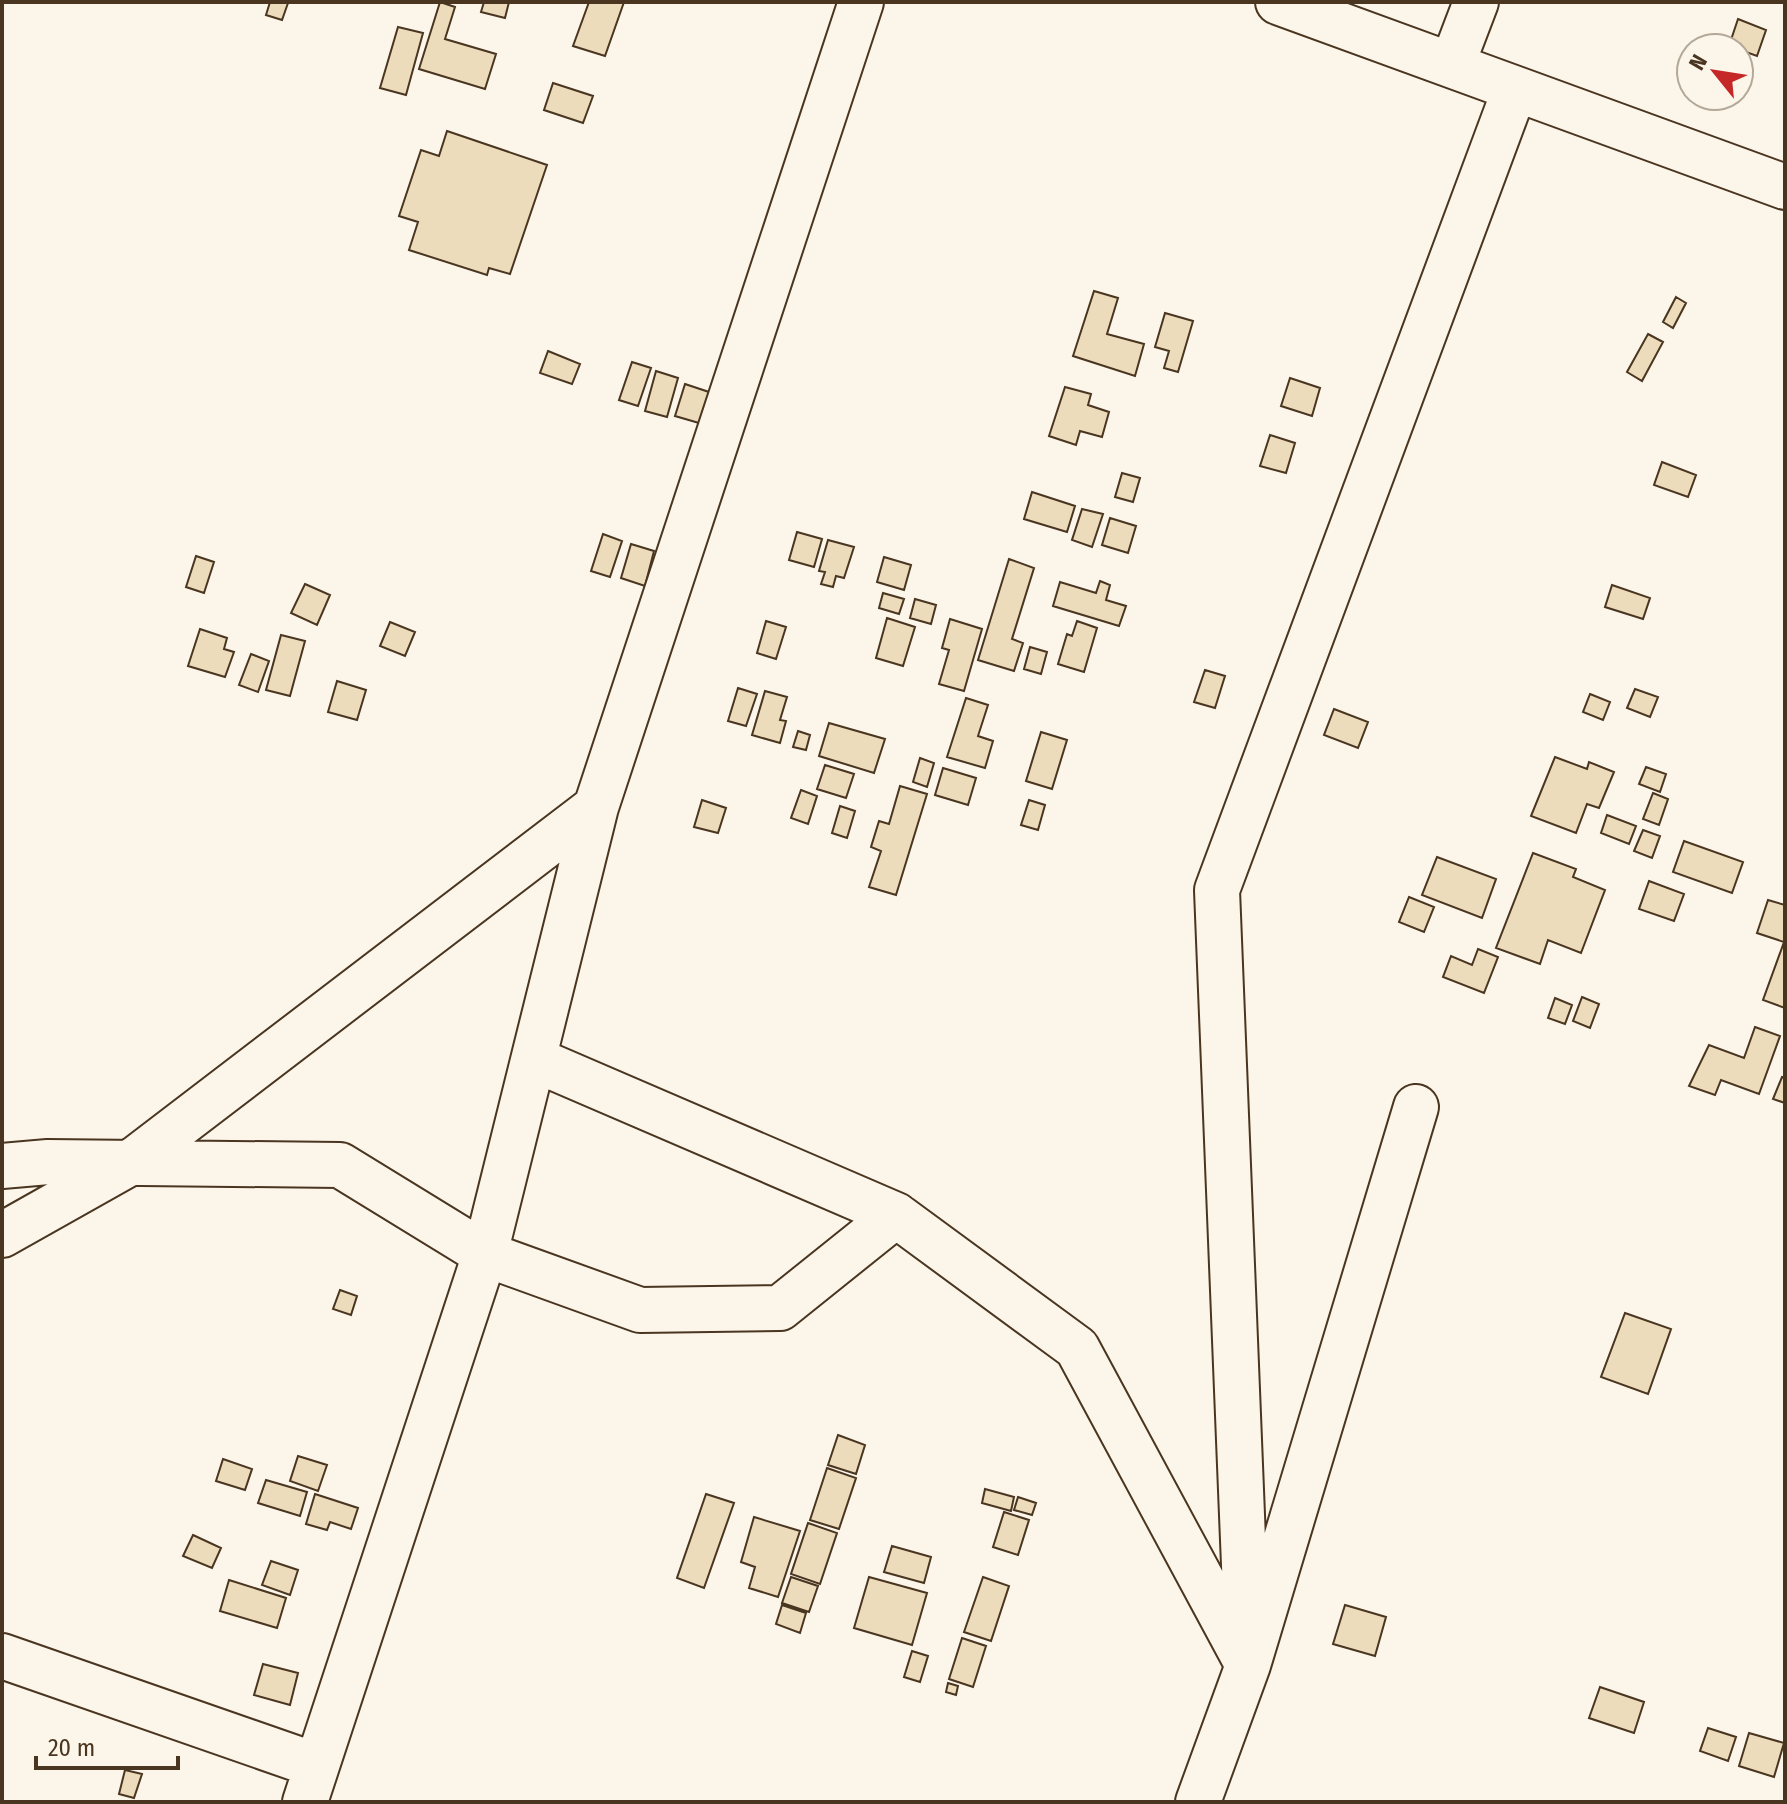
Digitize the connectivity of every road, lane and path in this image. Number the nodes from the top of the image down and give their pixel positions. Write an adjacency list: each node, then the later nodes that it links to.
1 (861, 2): 7 (street)
2 (1278, 2): 4 (street)
3 (1476, 2): 4 (street)
4 (1452, 65): 5 (street)
5 (1515, 89): 6 (street); 16 (street)
6 (1785, 187)
7 (596, 807): 8 (street); 10 (street)
8 (536, 1060): 12 (street); 14 (street)
9 (1416, 1107): 16 (street)
10 (130, 1163): 11 (street); 13 (street); 14 (street)
11 (2, 1166)
12 (896, 1215): 14 (street); 16 (street)
13 (2, 1235)
14 (485, 1254): 17 (street)
15 (2, 1656): 17 (street)
16 (1248, 1665): 18 (street)
17 (310, 1784)
18 (1198, 1802)

